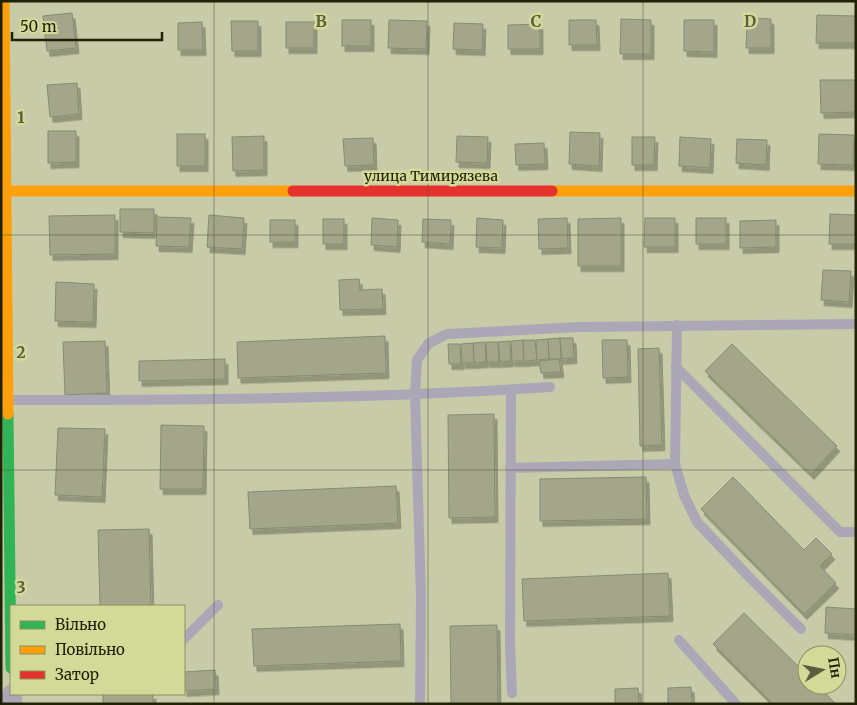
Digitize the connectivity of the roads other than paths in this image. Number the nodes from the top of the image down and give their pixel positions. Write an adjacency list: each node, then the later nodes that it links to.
1 (4, 1): 2 (street)
2 (7, 191): 3 (street, улица Тимирязева); 4 (street)
3 (856, 191)
4 (4, 234): 11 (street)
5 (856, 324): 6 (lane)
6 (677, 325): 7 (lane); 10 (lane)
7 (676, 366): 12 (lane); 15 (lane)
8 (550, 387): 9 (lane)
9 (511, 390): 10 (lane); 13 (lane)
10 (415, 394): 11 (lane); 22 (lane)
11 (8, 400): 14 (street)
12 (675, 464): 13 (lane); 18 (lane)
13 (510, 468): 21 (lane)
14 (6, 522): 17 (street)
15 (856, 532)
16 (218, 605): 19 (lane)
17 (10, 629)
18 (801, 629)
19 (185, 638)
20 (679, 640): 23 (lane)
21 (512, 693)
22 (420, 704)
23 (736, 704)

